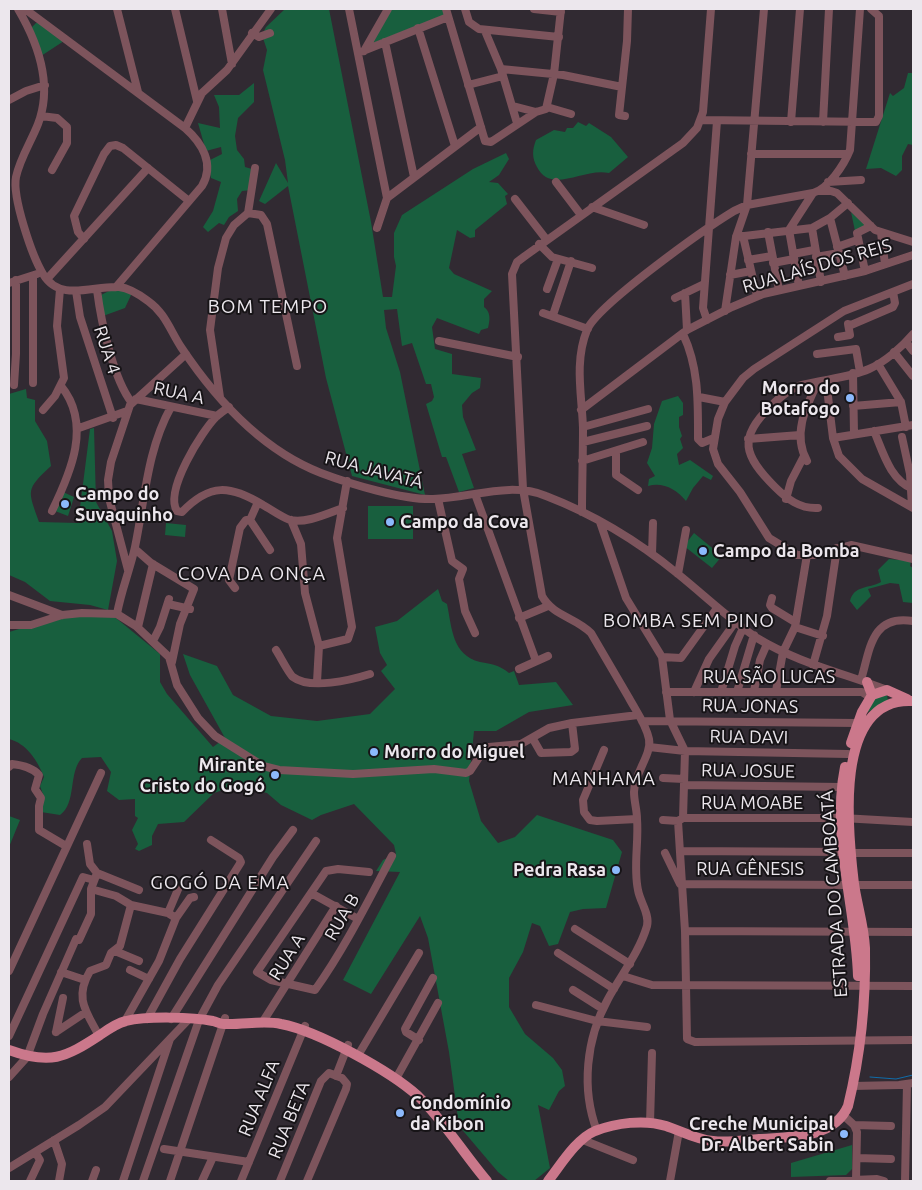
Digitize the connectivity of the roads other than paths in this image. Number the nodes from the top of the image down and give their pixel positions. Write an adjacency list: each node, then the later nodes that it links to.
1 (18, 9): 22 (street, RUA JAVATÁ)
2 (25, 9): 21 (street)
3 (117, 9): 36 (street)
4 (175, 9): 38 (street)
5 (222, 9): 30 (street)
6 (271, 9): 25 (street)
7 (349, 9): 29 (street)
8 (388, 9): 29 (street)
9 (446, 9): 20 (street)
10 (465, 9): 24 (street)
11 (534, 9): 19 (street)
12 (628, 9): 35 (street)
13 (711, 9): 44 (street)
14 (764, 9): 46 (street)
15 (800, 9): 47 (street)
16 (829, 9): 48 (street)
17 (860, 9): 49 (street)
18 (872, 9): 49 (street)
19 (561, 10): 27 (street)
20 (448, 17): 23 (street); 34 (street)
21 (39, 18): 22 (street); 36 (street)
22 (29, 28): 33 (street, RUA JAVATÁ)
23 (418, 28): 28 (street); 53 (street)
24 (485, 31): 27 (street); 31 (street)
25 (252, 33): 26 (street); 30 (street)
26 (270, 33)
27 (559, 37): 32 (street)
28 (385, 42): 29 (street); 59 (street)
29 (361, 52): 64 (street)
30 (232, 64): 38 (street)
31 (502, 73): 32 (street); 34 (street); 39 (street)
32 (554, 74): 35 (street); 40 (street)
33 (45, 85): 37 (street); 42 (street, RUA JAVATÁ)
34 (468, 85): 51 (street)
35 (622, 87): 43 (street)
36 (138, 92): 52 (street)
37 (9, 100)
38 (196, 101): 52 (street)
39 (512, 106): 40 (street); 50 (street)
40 (541, 111): 41 (street); 50 (street)
41 (571, 114)
42 (41, 116): 58 (street); 98 (street, RUA JAVATÁ)
43 (625, 116)
44 (701, 120): 45 (street); 69 (street)
45 (717, 121): 46 (street); 76 (street)
46 (754, 121): 47 (street); 54 (street)
47 (792, 122): 48 (street)
48 (823, 122): 49 (street)
49 (852, 122): 55 (street)
50 (517, 123): 51 (street)
51 (481, 127): 53 (street)
52 (185, 128): 66 (street)
53 (455, 146): 59 (street)
54 (751, 154): 55 (street); 68 (street)
55 (848, 154): 62 (street)
56 (148, 168): 66 (street); 82 (street); 82 (street)
57 (255, 168): 70 (street)
58 (52, 170)
59 (414, 177): 64 (street)
60 (861, 180): 62 (street)
61 (556, 182): 71 (street)
62 (828, 182): 63 (street)
63 (816, 192): 67 (street); 68 (street); 78 (street)
64 (387, 198): 75 (street)
65 (515, 199): 84 (street)
66 (189, 201): 108 (street)
67 (848, 203): 72 (street); 74 (street)
68 (747, 205): 76 (street); 81 (street)
69 (592, 207): 71 (street); 73 (street)
70 (248, 213): 134 (street); 141 (street)
71 (580, 215): 84 (street)
72 (830, 218): 77 (street); 86 (street)
73 (644, 225)
74 (871, 226): 80 (street); 83 (street)
75 (377, 228)
76 (709, 228): 105 (street); 122 (street)
77 (812, 228): 78 (street); 87 (street)
78 (789, 230): 79 (street); 89 (street)
79 (768, 232): 81 (street); 91 (street)
80 (881, 233): 85 (street); 94 (street)
81 (740, 236): 92 (street); 99 (street)
82 (84, 239): 102 (street)
83 (858, 240): 86 (street); 97 (street)
84 (543, 242): 90 (street); 132 (street)
85 (913, 242)
86 (838, 250): 87 (street); 101 (street)
87 (815, 254): 89 (street); 104 (street)
88 (913, 255): 94 (street, RUA LAÍS DOS REIS)
89 (793, 257): 91 (street); 107 (street)
90 (558, 259): 93 (street); 110 (street)
91 (773, 259): 92 (street); 112 (street)
92 (748, 260): 96 (street)
93 (571, 261): 95 (street); 120 (street)
94 (885, 264): 97 (street, RUA LAÍS DOS REIS)
95 (592, 268)
96 (750, 271): 99 (street); 116 (street)
97 (864, 271): 101 (street, RUA LAÍS DOS REIS)
98 (42, 272): 100 (street); 102 (street, RUA JAVATÁ)
99 (730, 275): 118 (street)
100 (33, 276): 103 (street); 138 (street)
101 (844, 276): 104 (street, RUA LAÍS DOS REIS)
102 (47, 280): 109 (street, RUA JAVATÁ)
103 (11, 281): 139 (street)
104 (821, 282): 107 (street, RUA LAÍS DOS REIS)
105 (704, 284): 115 (street); 121 (street)
106 (913, 284): 114 (street)
107 (799, 286): 112 (street, RUA LAÍS DOS REIS)
108 (116, 287): 111 (street, RUA JAVATÁ); 130 (street, RUA JAVATÁ)
109 (60, 288): 113 (street, RUA JAVATÁ); 140 (street)
110 (546, 289)
111 (97, 290): 113 (street, RUA JAVATÁ); 143 (street)
112 (779, 290): 116 (street, RUA LAÍS DOS REIS)
113 (76, 291): 154 (street, RUA 4)
114 (893, 292): 125 (street); 144 (street)
115 (685, 293): 117 (street); 123 (street)
116 (758, 296): 118 (street, RUA LAÍS DOS REIS)
117 (675, 298)
118 (725, 310): 121 (street, RUA LAÍS DOS REIS)
119 (543, 313): 120 (street)
120 (553, 316): 122 (street)
121 (707, 320): 123 (street, RUA LAÍS DOS REIS)
122 (588, 328): 151 (street)
123 (685, 332): 142 (street); 151 (street, RUA LAÍS DOS REIS)
124 (913, 334): 127 (street)
125 (838, 337)
126 (439, 341): 132 (street)
127 (906, 342): 128 (street); 129 (street)
128 (913, 351)
129 (894, 352): 133 (street); 136 (street)
130 (186, 354): 141 (street, RUA JAVATÁ); 143 (street)
131 (817, 354): 135 (street)
132 (518, 357): 171 (street)
133 (878, 364): 135 (street); 145 (street)
134 (297, 366)
135 (857, 372): 137 (street); 146 (street)
136 (913, 376)
137 (822, 381): 161 (street); 164 (street); 165 (street)
138 (34, 383)
139 (14, 385)
140 (61, 386): 150 (street); 158 (street)
141 (220, 397): 148 (street, RUA JAVATÁ)
142 (699, 397): 144 (street); 163 (street)
143 (134, 401): 147 (street, RUA A); 152 (street)
144 (725, 402): 163 (street)
145 (902, 402): 146 (street); 156 (street)
146 (853, 406): 160 (street)
147 (171, 407): 153 (street, RUA A); 189 (street)
148 (229, 408): 153 (street); 170 (street, RUA JAVATÁ)
149 (648, 409): 157 (street)
150 (43, 410)
151 (581, 410): 157 (street)
152 (127, 411): 154 (street); 195 (street)
153 (216, 416): 177 (street)
154 (113, 418): 158 (street)
155 (647, 426): 166 (street)
156 (910, 426): 159 (street)
157 (582, 427): 166 (street)
158 (79, 428): 181 (street)
159 (874, 431): 160 (street); 172 (street)
160 (854, 434): 164 (street)
161 (800, 435): 165 (street); 176 (street)
162 (902, 437): 172 (street)
163 (714, 438): 192 (street)
164 (833, 438): 180 (street)
165 (748, 439): 176 (street)
166 (582, 442): 169 (street)
167 (644, 442): 168 (street)
168 (616, 451): 169 (street); 173 (street)
169 (582, 462): 182 (street)
170 (347, 481): 175 (street, RUA JAVATÁ); 178 (street)
171 (523, 489): 174 (street, RUA JAVATÁ); 182 (street, RUA JAVATÁ); 200 (street)
172 (912, 489): 180 (street)
173 (638, 490)
174 (474, 494): 175 (street, RUA JAVATÁ); 205 (street)
175 (438, 499): 212 (street)
176 (786, 499): 179 (street)
177 (258, 502): 183 (street); 184 (street)
178 (343, 508): 184 (street); 217 (street)
179 (818, 508)
180 (912, 508)
181 (52, 511)
182 (582, 512): 185 (street, RUA JAVATÁ)
183 (250, 520): 190 (street); 197 (street)
184 (291, 520): 217 (street)
185 (600, 522): 191 (street, RUA JAVATÁ); 221 (street)
186 (653, 523): 191 (street)
187 (686, 530): 196 (street)
188 (837, 548): 192 (street); 193 (street); 214 (street)
189 (135, 549): 194 (street); 195 (street)
190 (270, 550)
191 (652, 554): 196 (street, RUA JAVATÁ)
192 (807, 554): 209 (street)
193 (913, 559)
194 (153, 564): 202 (street); 210 (street)
195 (128, 570): 203 (street)
196 (678, 574): 201 (street, RUA JAVATÁ)
197 (235, 588)
198 (9, 596): 204 (street)
199 (772, 598): 209 (street)
200 (548, 606): 205 (street); 239 (street)
201 (717, 608): 206 (street, RUA JAVATÁ); 221 (street)
202 (188, 609): 215 (street); 223 (street)
203 (117, 614): 204 (street); 210 (street)
204 (62, 616): 208 (street)
205 (519, 618): 222 (street)
206 (736, 621): 211 (street, RUA JAVATÁ); 233 (street)
207 (913, 621): 227 (street)
208 (9, 624)
209 (795, 625): 214 (street); 219 (street)
210 (138, 627): 215 (street)
211 (743, 628): 213 (street, RUA JAVATÁ); 234 (street)
212 (475, 633)
213 (754, 635): 216 (street, RUA JAVATÁ); 235 (street)
214 (823, 636): 224 (street)
215 (153, 641): 223 (street)
216 (767, 644): 219 (street, RUA JAVATÁ); 230 (street)
217 (319, 646): 228 (street)
218 (276, 650): 228 (street)
219 (783, 652): 224 (street, RUA JAVATÁ); 231 (street)
220 (548, 656): 222 (street)
221 (662, 657): 232 (street)
222 (536, 661): 225 (street)
223 (172, 662): 243 (street, RUA JONAS)
224 (813, 665): 227 (street, RUA JAVATÁ)
225 (519, 669)
226 (370, 674): 228 (street)
227 (864, 681): 229 (street, RUA JAVATÁ); 236 (main road)
228 (317, 682)
229 (887, 690): 236 (main road); 237 (main road); 238 (main road)
230 (754, 691): 231 (street, RUA SÃO LUCAS); 235 (street, RUA SÃO LUCAS)
231 (776, 691): 236 (street, RUA SÃO LUCAS)
232 (666, 692): 233 (street, RUA SÃO LUCAS); 241 (street)
233 (694, 692): 234 (street, RUA SÃO LUCAS)
234 (721, 692): 235 (street, RUA SÃO LUCAS)
235 (737, 692)
236 (871, 696): 240 (main road, ESTRADA DO CAMBOATÁ)
237 (912, 701): 238 (main road)
238 (892, 702): 240 (main road, ESTRADA DO CAMBOATÁ)
239 (640, 718): 241 (street, RUA JONAS); 242 (street, RUA JONAS); 244 (street)
240 (863, 719): 241 (street, RUA JONAS); 247 (main road, ESTRADA DO CAMBOATÁ); 255 (main road, ESTRADA DO CAMBOATÁ)
241 (670, 720): 246 (street)
242 (572, 724): 243 (street, RUA JONAS); 243 (street)
243 (533, 739)
244 (649, 747): 246 (street, RUA DAVI); 253 (street)
245 (604, 750): 253 (street)
246 (685, 751): 247 (street, RUA DAVI); 251 (street)
247 (848, 754): 252 (main road, ESTRADA DO CAMBOATÁ)
248 (9, 767): 262 (street)
249 (101, 773): 262 (street)
250 (663, 778): 251 (street, RUA JOSUE)
251 (684, 782): 252 (street, RUA JOSUE); 254 (street)
252 (842, 787): 255 (main road, ESTRADA DO CAMBOATÁ)
253 (637, 819): 291 (street)
254 (681, 819): 255 (street, RUA MOABE); 256 (street, RUA MOABE); 263 (street)
255 (846, 819): 257 (street, RUA MOABE); 265 (main road, ESTRADA DO CAMBOATÁ)
256 (663, 820)
257 (913, 822)
258 (293, 830): 311 (street)
259 (211, 840): 310 (street)
260 (316, 841): 313 (street)
261 (87, 844): 269 (street)
262 (66, 846): 293 (street)
263 (681, 851): 265 (street); 270 (street)
264 (665, 853): 270 (street)
265 (848, 853): 266 (street); 271 (main road, ESTRADA DO CAMBOATÁ)
266 (913, 853)
267 (392, 856): 282 (street, RUA B)
268 (369, 872): 276 (street)
269 (96, 876): 274 (street); 275 (street); 321 (street)
270 (683, 884): 271 (street, RUA GÊNESIS); 284 (street)
271 (850, 885): 272 (street, RUA GÊNESIS); 285 (main road, ESTRADA DO CAMBOATÁ)
272 (913, 885)
273 (178, 887): 280 (street)
274 (91, 889): 278 (street); 294 (street)
275 (139, 890)
276 (311, 893): 279 (street); 299 (street)
277 (194, 897): 281 (street)
278 (131, 904): 280 (street); 287 (street)
279 (336, 906): 282 (street); 299 (street, RUA A)
280 (168, 913): 281 (street)
281 (176, 918): 297 (street)
282 (358, 919): 299 (street, RUA B)
283 (574, 929): 291 (street)
284 (685, 931): 285 (street); 300 (street)
285 (860, 932): 286 (street); 301 (main road, ESTRADA DO CAMBOATÁ)
286 (913, 932)
287 (115, 951): 290 (street); 298 (street)
288 (419, 953): 328 (street)
289 (558, 953): 303 (street)
290 (139, 961)
291 (630, 964): 295 (street)
292 (130, 970): 297 (street)
293 (9, 971)
294 (61, 972): 298 (street); 330 (street)
295 (623, 976): 300 (street); 303 (street)
296 (433, 978): 323 (street)
297 (149, 979): 315 (street)
298 (85, 980): 309 (street)
299 (288, 984): 314 (street, RUA A)
300 (685, 984): 301 (street); 325 (street)
301 (862, 986): 302 (street); 325 (main road, ESTRADA DO CAMBOATÁ)
302 (913, 986)
303 (614, 989): 308 (street)
304 (573, 990): 308 (street)
305 (63, 998): 309 (street)
306 (438, 1003): 323 (street)
307 (536, 1005): 317 (street)
308 (603, 1010): 317 (street)
309 (86, 1012): 322 (street)
310 (147, 1019): 311 (main road); 315 (main road)
311 (171, 1019): 312 (main road)
312 (188, 1020): 313 (main road); 320 (street)
313 (199, 1020): 316 (main road); 361 (street)
314 (264, 1020): 316 (main road); 319 (main road)
315 (124, 1021): 322 (main road)
316 (220, 1021): 348 (street)
317 (598, 1022): 318 (street); 340 (street)
318 (647, 1026)
319 (304, 1028): 326 (main road); 353 (street, RUA ALFA)
320 (172, 1035): 343 (street); 360 (street)
321 (9, 1036)
322 (98, 1036): 330 (main road)
323 (419, 1040): 331 (street)
324 (913, 1040): 325 (street)
325 (858, 1041): 335 (main road, ESTRADA DO CAMBOATÁ); 342 (main road, ESTRADA DO CAMBOATÁ)
326 (346, 1048): 328 (main road); 332 (street); 344 (main road)
327 (9, 1050): 330 (main road)
328 (360, 1052): 331 (main road)
329 (652, 1053): 337 (street)
330 (27, 1057): 333 (street)
331 (398, 1075): 344 (main road)
332 (336, 1076): 365 (street, RUA BETA); 366 (street)
333 (9, 1077)
334 (910, 1083): 335 (street); 375 (street)
335 (853, 1086): 336 (main road, ESTRADA DO CAMBOATÁ)
336 (843, 1115): 338 (street); 342 (main road, ESTRADA DO CAMBOATÁ)
337 (650, 1123): 340 (main road, ESTRADA DO CAMBOATÁ); 341 (main road, ESTRADA DO CAMBOATÁ)
338 (854, 1125): 339 (street); 350 (street)
339 (891, 1126)
340 (597, 1131): 345 (main road, ESTRADA DO CAMBOATÁ)
341 (679, 1131): 342 (main road, ESTRADA DO CAMBOATÁ); 371 (street)
342 (783, 1134)
343 (54, 1140): 347 (street); 358 (street)
344 (459, 1142): 367 (main road); 368 (main road)
345 (581, 1142): 352 (street); 369 (main road, ESTRADA DO CAMBOATÁ); 370 (main road)
346 (164, 1149): 348 (street)
347 (35, 1152): 354 (street); 357 (street)
348 (180, 1152): 349 (street); 362 (street)
349 (212, 1157): 353 (street); 363 (street)
350 (856, 1158): 351 (street); 356 (street)
351 (891, 1159)
352 (633, 1160)
353 (249, 1162): 364 (street, RUA ALFA)
354 (9, 1168)
355 (96, 1170): 359 (street)
356 (856, 1180): 373 (street); 374 (street)
357 (30, 1181)
358 (59, 1181)
359 (92, 1181)
360 (123, 1181)
361 (142, 1181)
362 (170, 1181)
363 (202, 1181)
364 (241, 1181)
365 (280, 1181)
366 (307, 1181)
367 (487, 1181)
368 (495, 1181)
369 (548, 1181)
370 (556, 1181)
371 (670, 1181)
372 (830, 1181): 373 (street)
373 (847, 1181)
374 (880, 1181)
375 (905, 1181)

